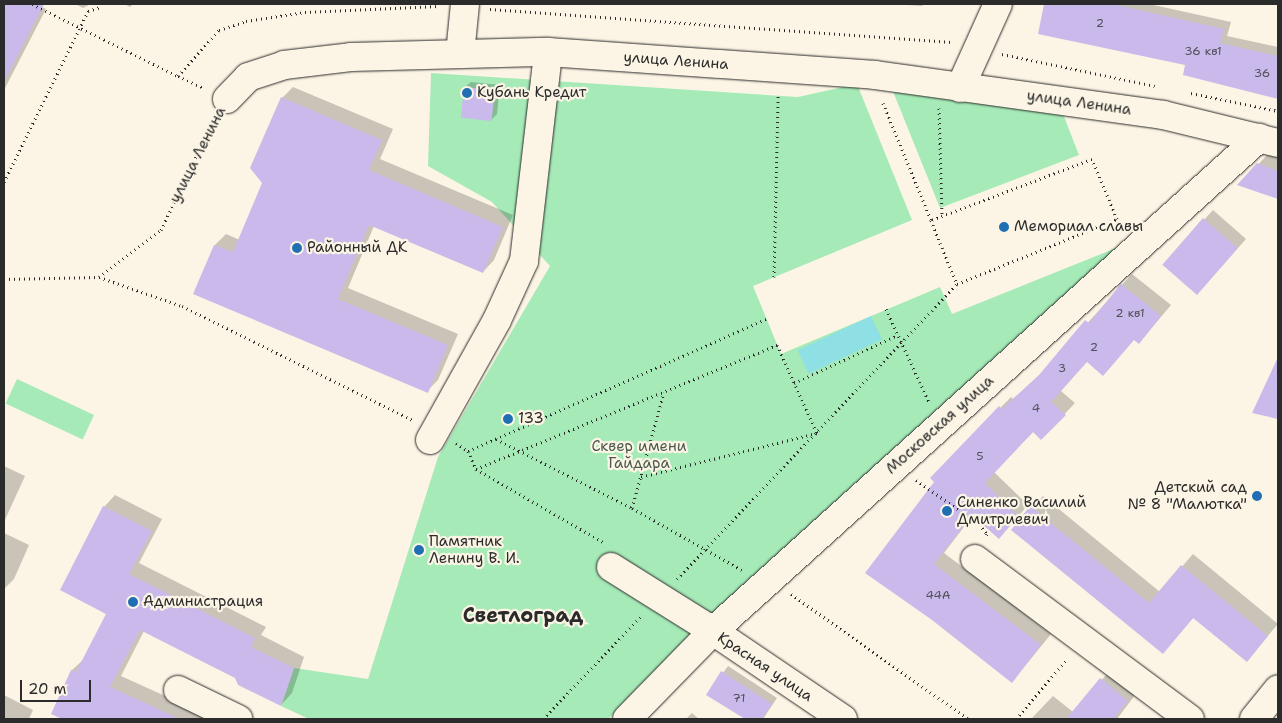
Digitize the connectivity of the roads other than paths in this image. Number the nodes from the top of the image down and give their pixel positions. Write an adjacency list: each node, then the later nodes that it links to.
1 (465, 4): 4 (street)
2 (998, 4): 5 (street)
3 (548, 52): 4 (street, улица Ленина); 5 (street, улица Ленина); 8 (street)
4 (460, 54): 6 (street, улица Ленина)
5 (960, 88): 7 (street, улица Ленина)
6 (227, 99)
7 (1268, 140): 11 (street, Московская улица)
8 (432, 435)
9 (975, 559): 17 (street)
10 (611, 567): 11 (street, Красная улица)
11 (713, 631): 15 (street, Московская улица); 16 (street, Красная улица)
12 (1278, 688): 18 (street)
13 (178, 690): 14 (street)
14 (238, 719)
15 (627, 719)
16 (843, 719)
17 (1190, 719)
18 (1254, 719)

